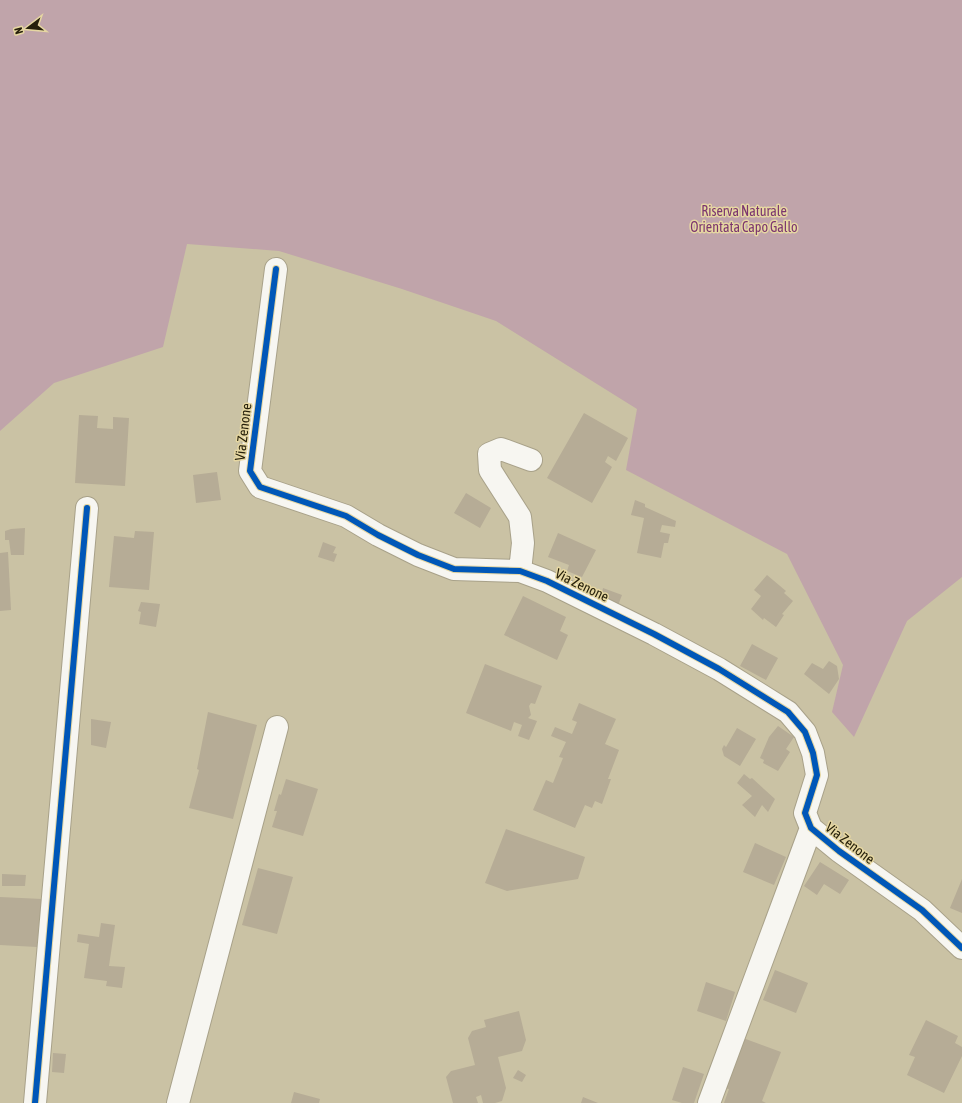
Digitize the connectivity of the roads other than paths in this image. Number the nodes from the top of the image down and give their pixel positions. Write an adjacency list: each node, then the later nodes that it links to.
1 (276, 269): 4 (street, Via Zenone)
2 (531, 460): 4 (street)
3 (87, 508): 8 (street)
4 (520, 571): 6 (street, Via Zenone)
5 (277, 727): 9 (street)
6 (812, 828): 7 (street, Via Zenone); 10 (street)
7 (962, 948)
8 (35, 1103)
9 (178, 1103)
10 (709, 1103)

